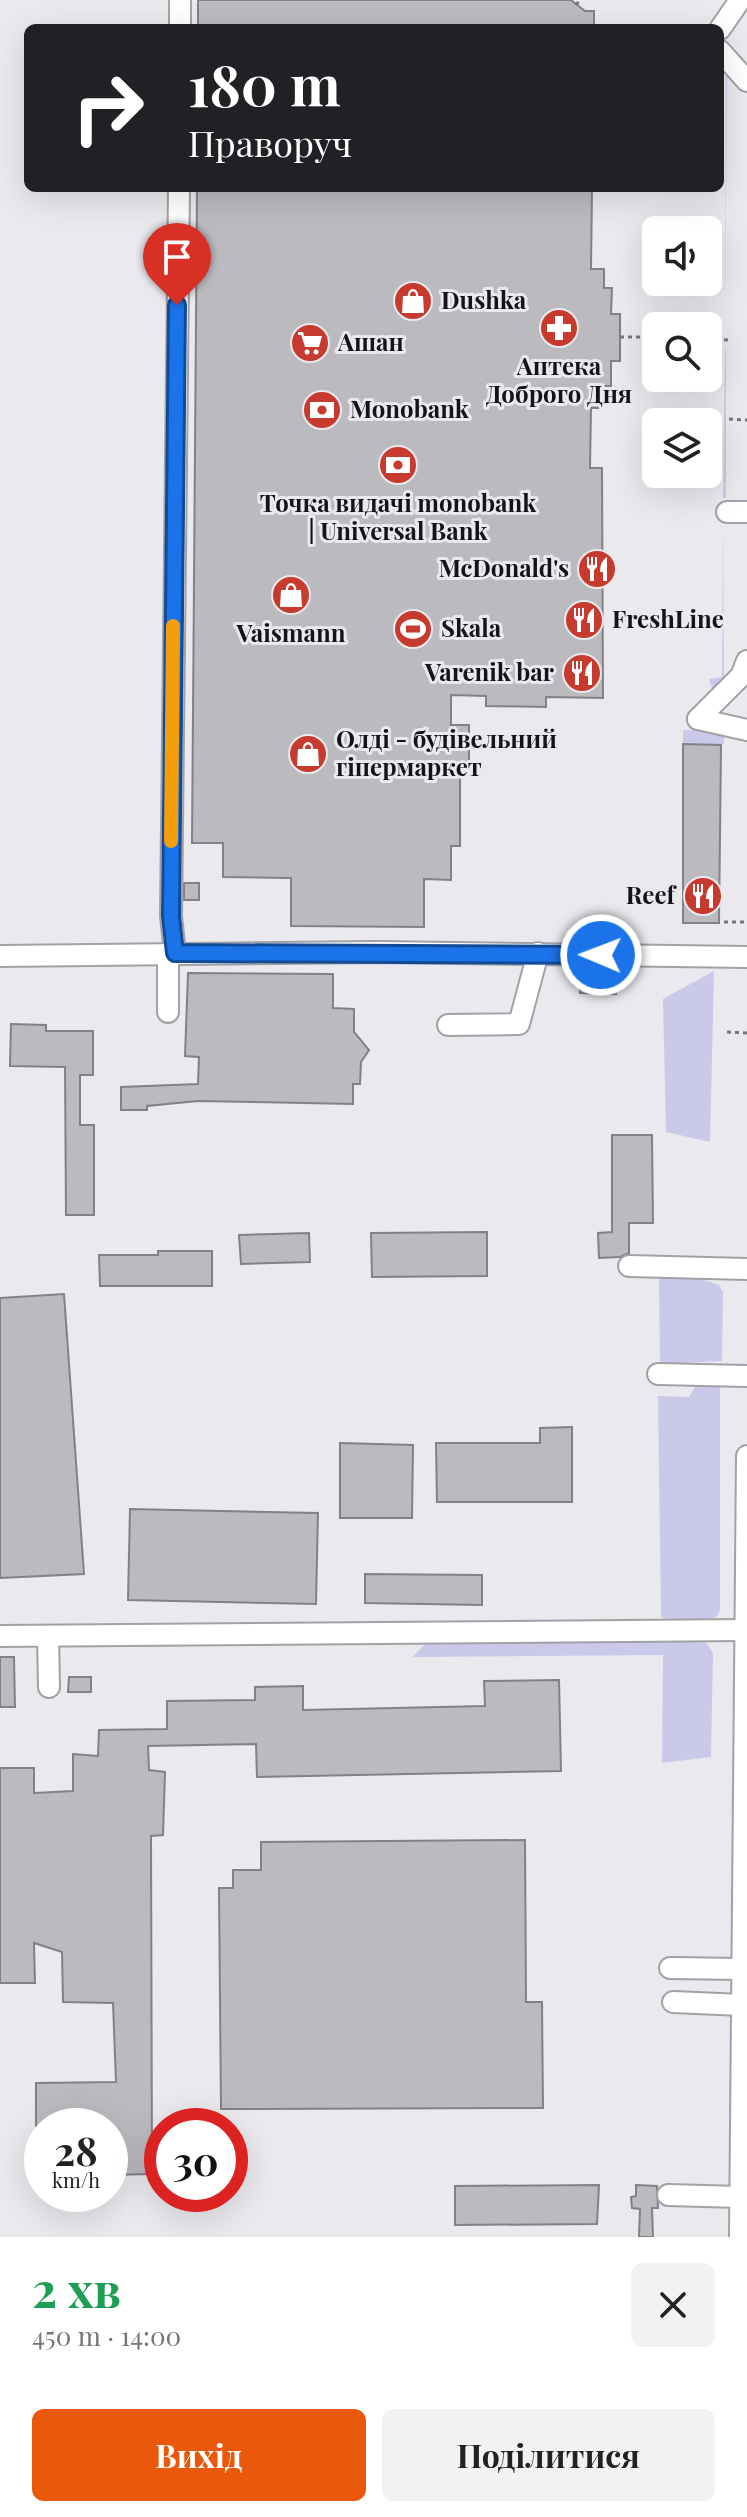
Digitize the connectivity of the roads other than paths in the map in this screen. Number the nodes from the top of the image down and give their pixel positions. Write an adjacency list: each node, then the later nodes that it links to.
1 (180, 0): 3 (street)
2 (740, 0): 4 (street)
3 (180, 24)
4 (723, 24)
5 (724, 55): 6 (street)
6 (747, 81)
7 (179, 192): 10 (street)
8 (747, 661): 9 (street)
9 (747, 730)
10 (172, 953): 11 (street); 12 (street); 14 (street)
11 (538, 953): 13 (street); 15 (street)
12 (0, 956)
13 (747, 957)
14 (168, 1012)
15 (448, 1025)
16 (629, 1266): 17 (street)
17 (747, 1269)
18 (658, 1374): 19 (street)
19 (747, 1376)
20 (747, 1456): 21 (street)
21 (744, 1630): 23 (street); 25 (street)
22 (0, 1636): 23 (street)
23 (48, 1636): 24 (street)
24 (49, 1687)
25 (745, 1923): 27 (street)
26 (670, 1968): 27 (street)
27 (742, 1969): 29 (street)
28 (673, 2002): 29 (street)
29 (742, 2005): 31 (street)
30 (668, 2195): 31 (street)
31 (740, 2197): 32 (street)
32 (740, 2237)

